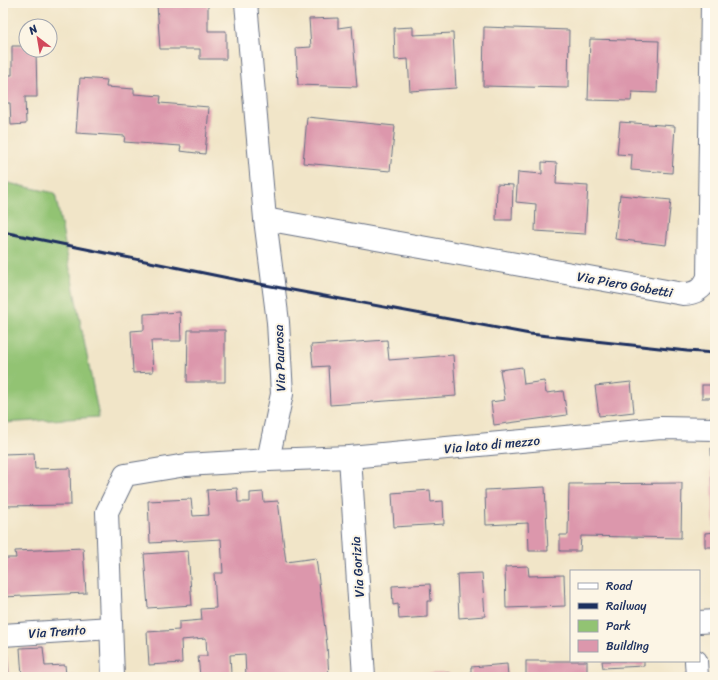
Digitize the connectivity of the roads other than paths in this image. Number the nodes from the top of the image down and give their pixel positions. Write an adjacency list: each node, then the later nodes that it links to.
1 (246, 3): 3 (street, Via Paurosa)
2 (712, 3): 3 (street, Via Piero Gobetti)
3 (265, 219): 6 (street, Via Paurosa)
4 (715, 429): 5 (street, Via lato di mezzo)
5 (350, 457): 6 (street, Via lato di mezzo); 13 (street, Via Gorizia)
6 (268, 460): 9 (street)
7 (715, 621): 8 (street)
8 (700, 622)
9 (111, 628): 10 (street, Via Trento); 12 (street)
10 (3, 635)
11 (696, 662): 14 (street)
12 (112, 677)
13 (364, 677)
14 (697, 677)

